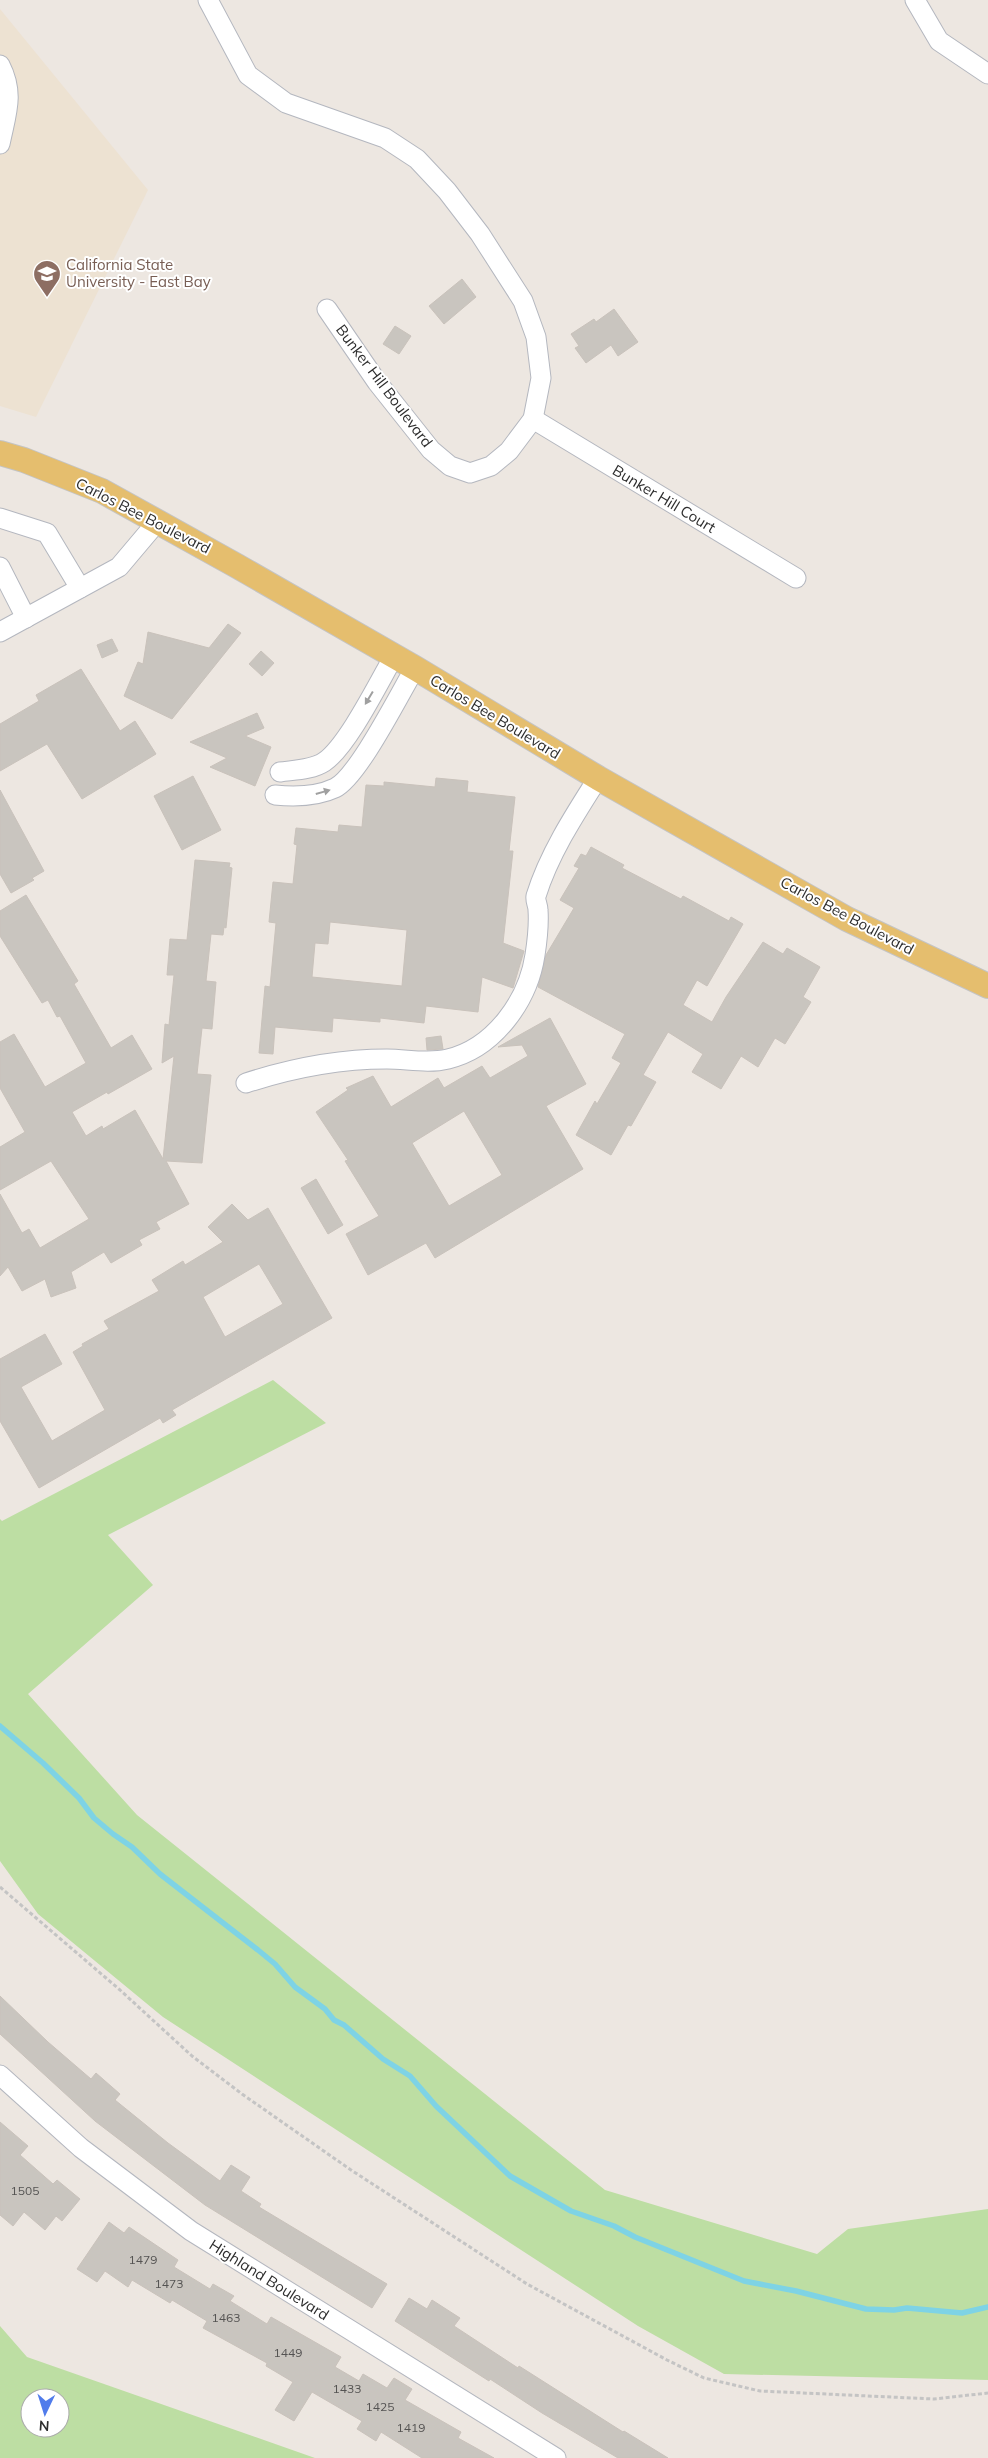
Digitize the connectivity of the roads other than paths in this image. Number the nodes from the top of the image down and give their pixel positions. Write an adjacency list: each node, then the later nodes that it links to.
1 (208, 0): 7 (street, Bunker Hill Boulevard)
2 (915, 0): 4 (street)
3 (0, 65): 5 (street)
4 (988, 74)
5 (0, 144)
6 (327, 309): 7 (street, Bunker Hill Boulevard)
7 (533, 419): 12 (street, Bunker Hill Court)
8 (0, 453): 10 (main road, Carlos Bee Boulevard)
9 (0, 518): 13 (street)
10 (158, 522): 13 (street); 16 (main road, Carlos Bee Boulevard)
11 (0, 568): 14 (street)
12 (796, 578)
13 (80, 588): 14 (street)
14 (26, 618): 15 (street)
15 (0, 632)
16 (394, 656): 17 (main road, Carlos Bee Boulevard); 18 (street, one-way to 18)
17 (415, 668): 19 (main road, Carlos Bee Boulevard); 20 (street, one-way to 17)
18 (280, 772)
19 (598, 778): 21 (main road, Carlos Bee Boulevard); 22 (street)
20 (275, 795)
21 (988, 986)
22 (246, 1083)
23 (0, 2075): 24 (street, Highland Boulevard)
24 (556, 2458)

